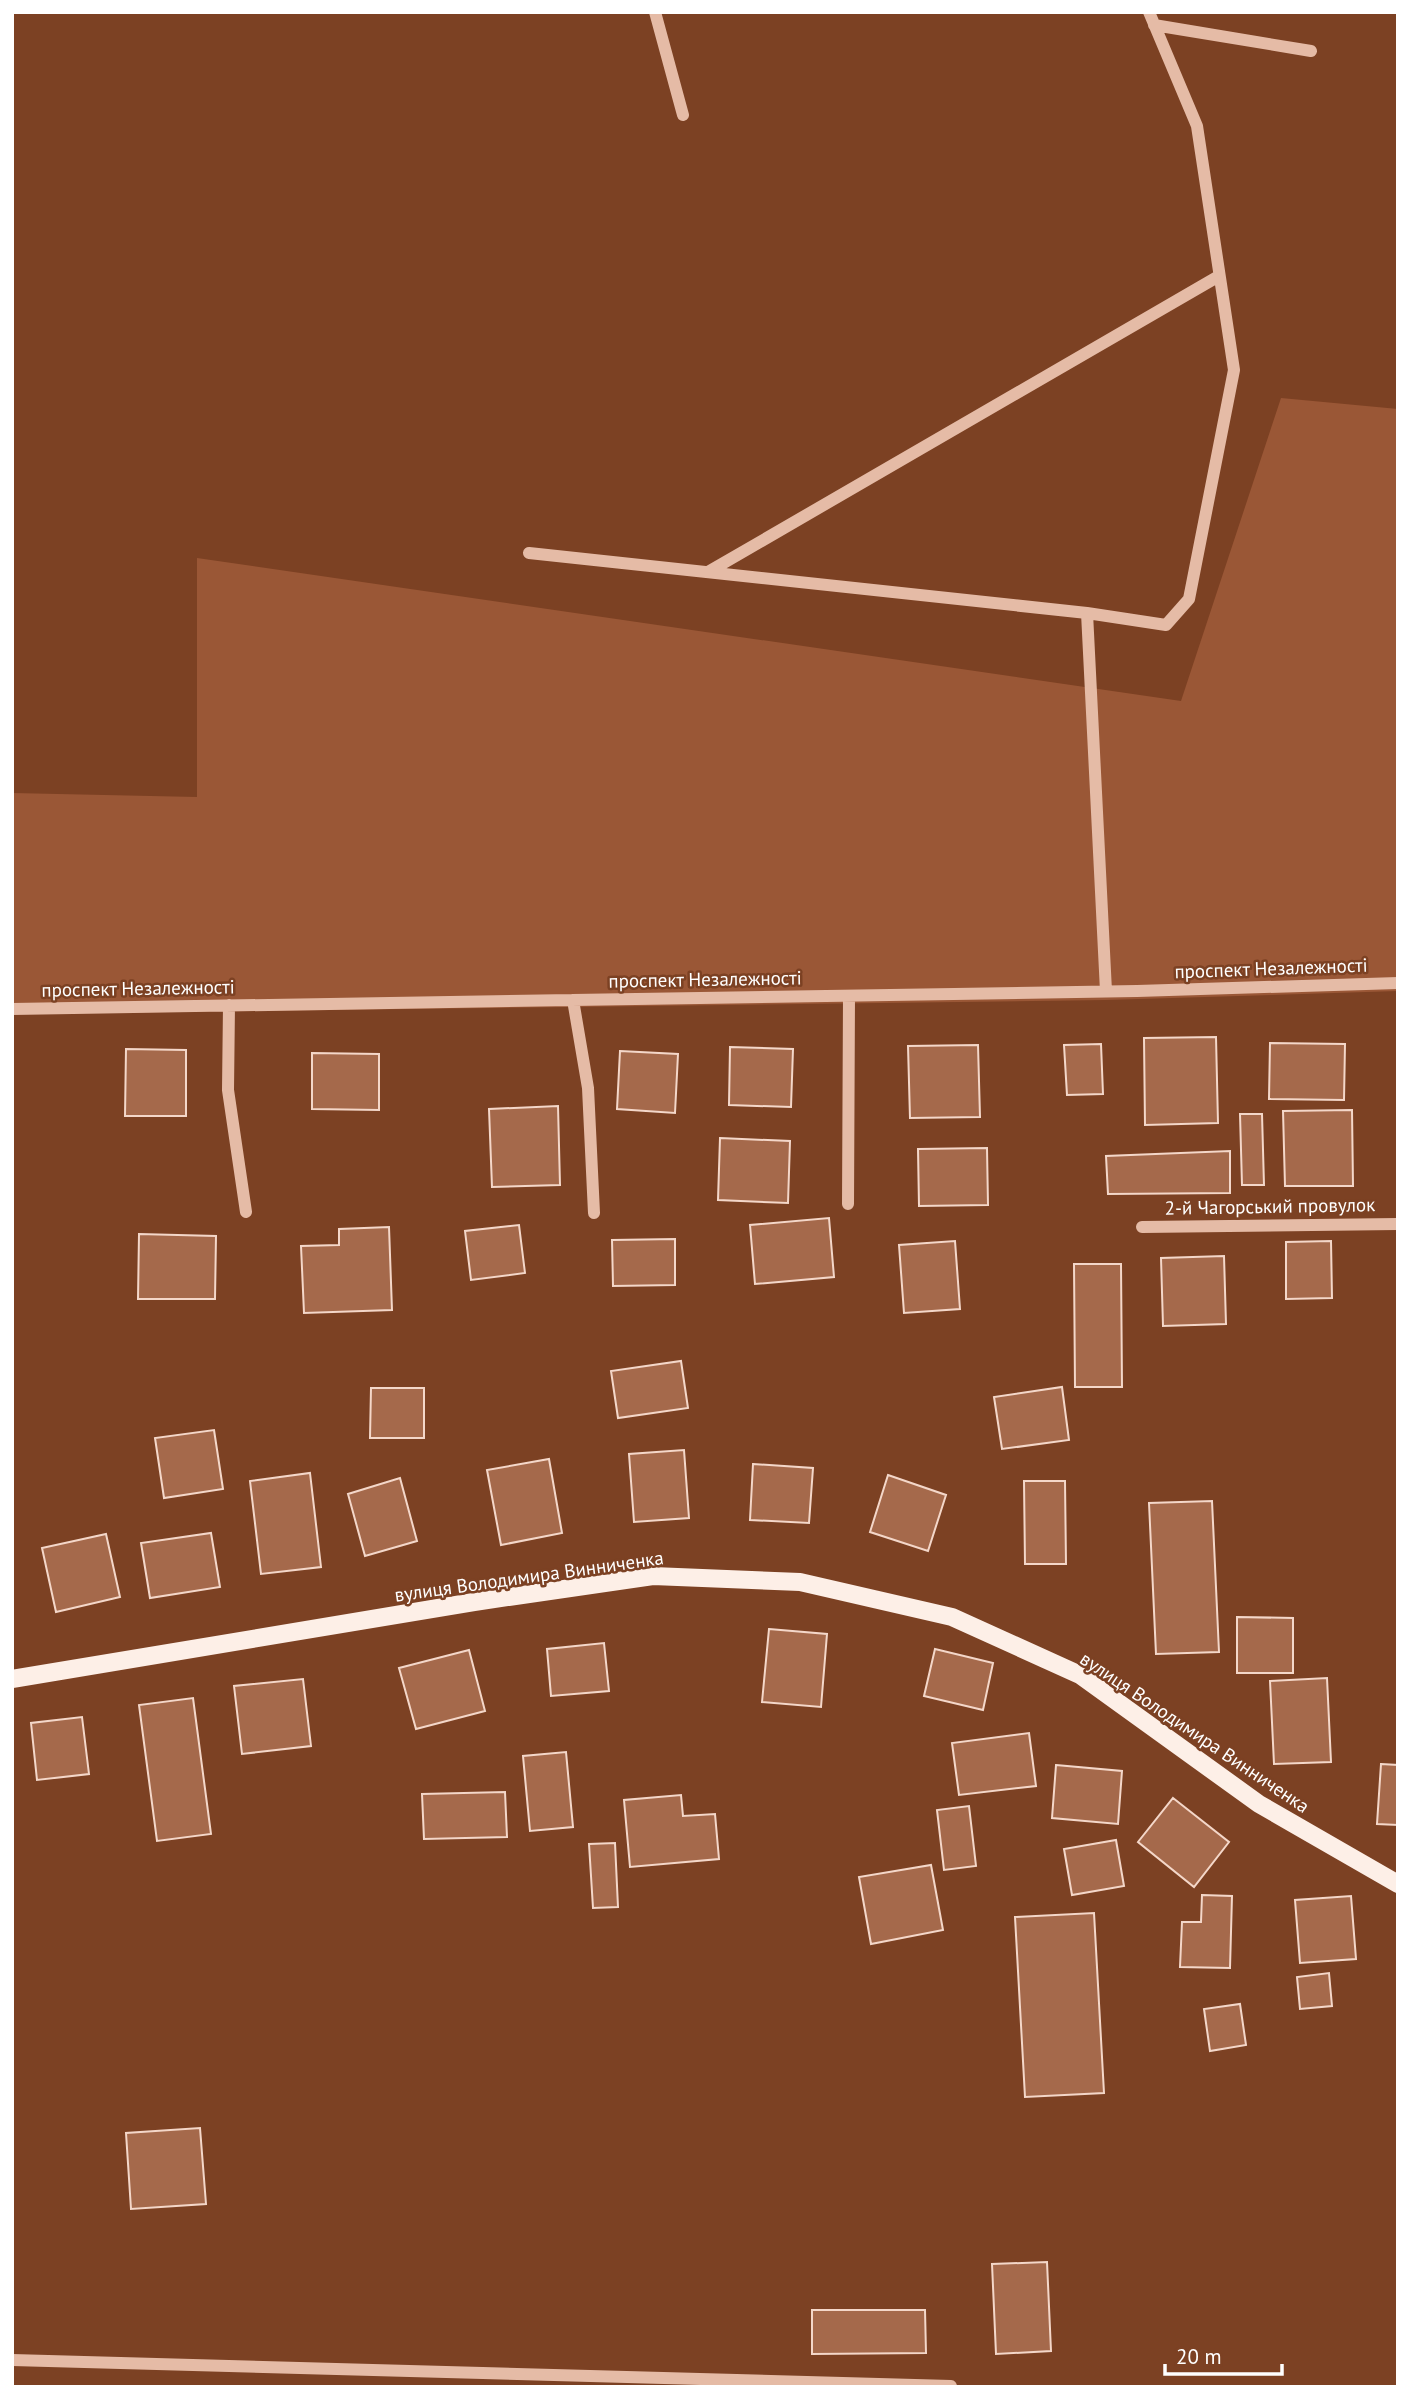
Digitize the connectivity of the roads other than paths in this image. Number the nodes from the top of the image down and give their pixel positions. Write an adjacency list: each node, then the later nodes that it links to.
1 (655, 12): 4 (street)
2 (1151, 19): 3 (street); 5 (street)
3 (1311, 51)
4 (683, 115)
5 (1219, 276): 7 (street); 8 (street)
6 (529, 553): 7 (street)
7 (708, 572): 8 (street)
8 (1087, 613): 10 (street)
9 (1398, 983): 10 (street, проспект Незалежності)
10 (1106, 991): 11 (street, проспект Незалежності)
11 (849, 996): 12 (street, проспект Незалежності); 15 (street)
12 (573, 1000): 13 (street, проспект Незалежності); 17 (street)
13 (229, 1005): 14 (street, проспект Незалежності); 16 (street)
14 (12, 1009)
15 (848, 1204)
16 (246, 1212)
17 (594, 1213)
18 (1398, 1224): 19 (street, 2-й Чагорський провулок)
19 (1142, 1227)
20 (12, 1679): 21 (main road, вулиця Володимира Винниченка)
21 (1398, 1884)
22 (12, 2360): 23 (street)
23 (951, 2386)

